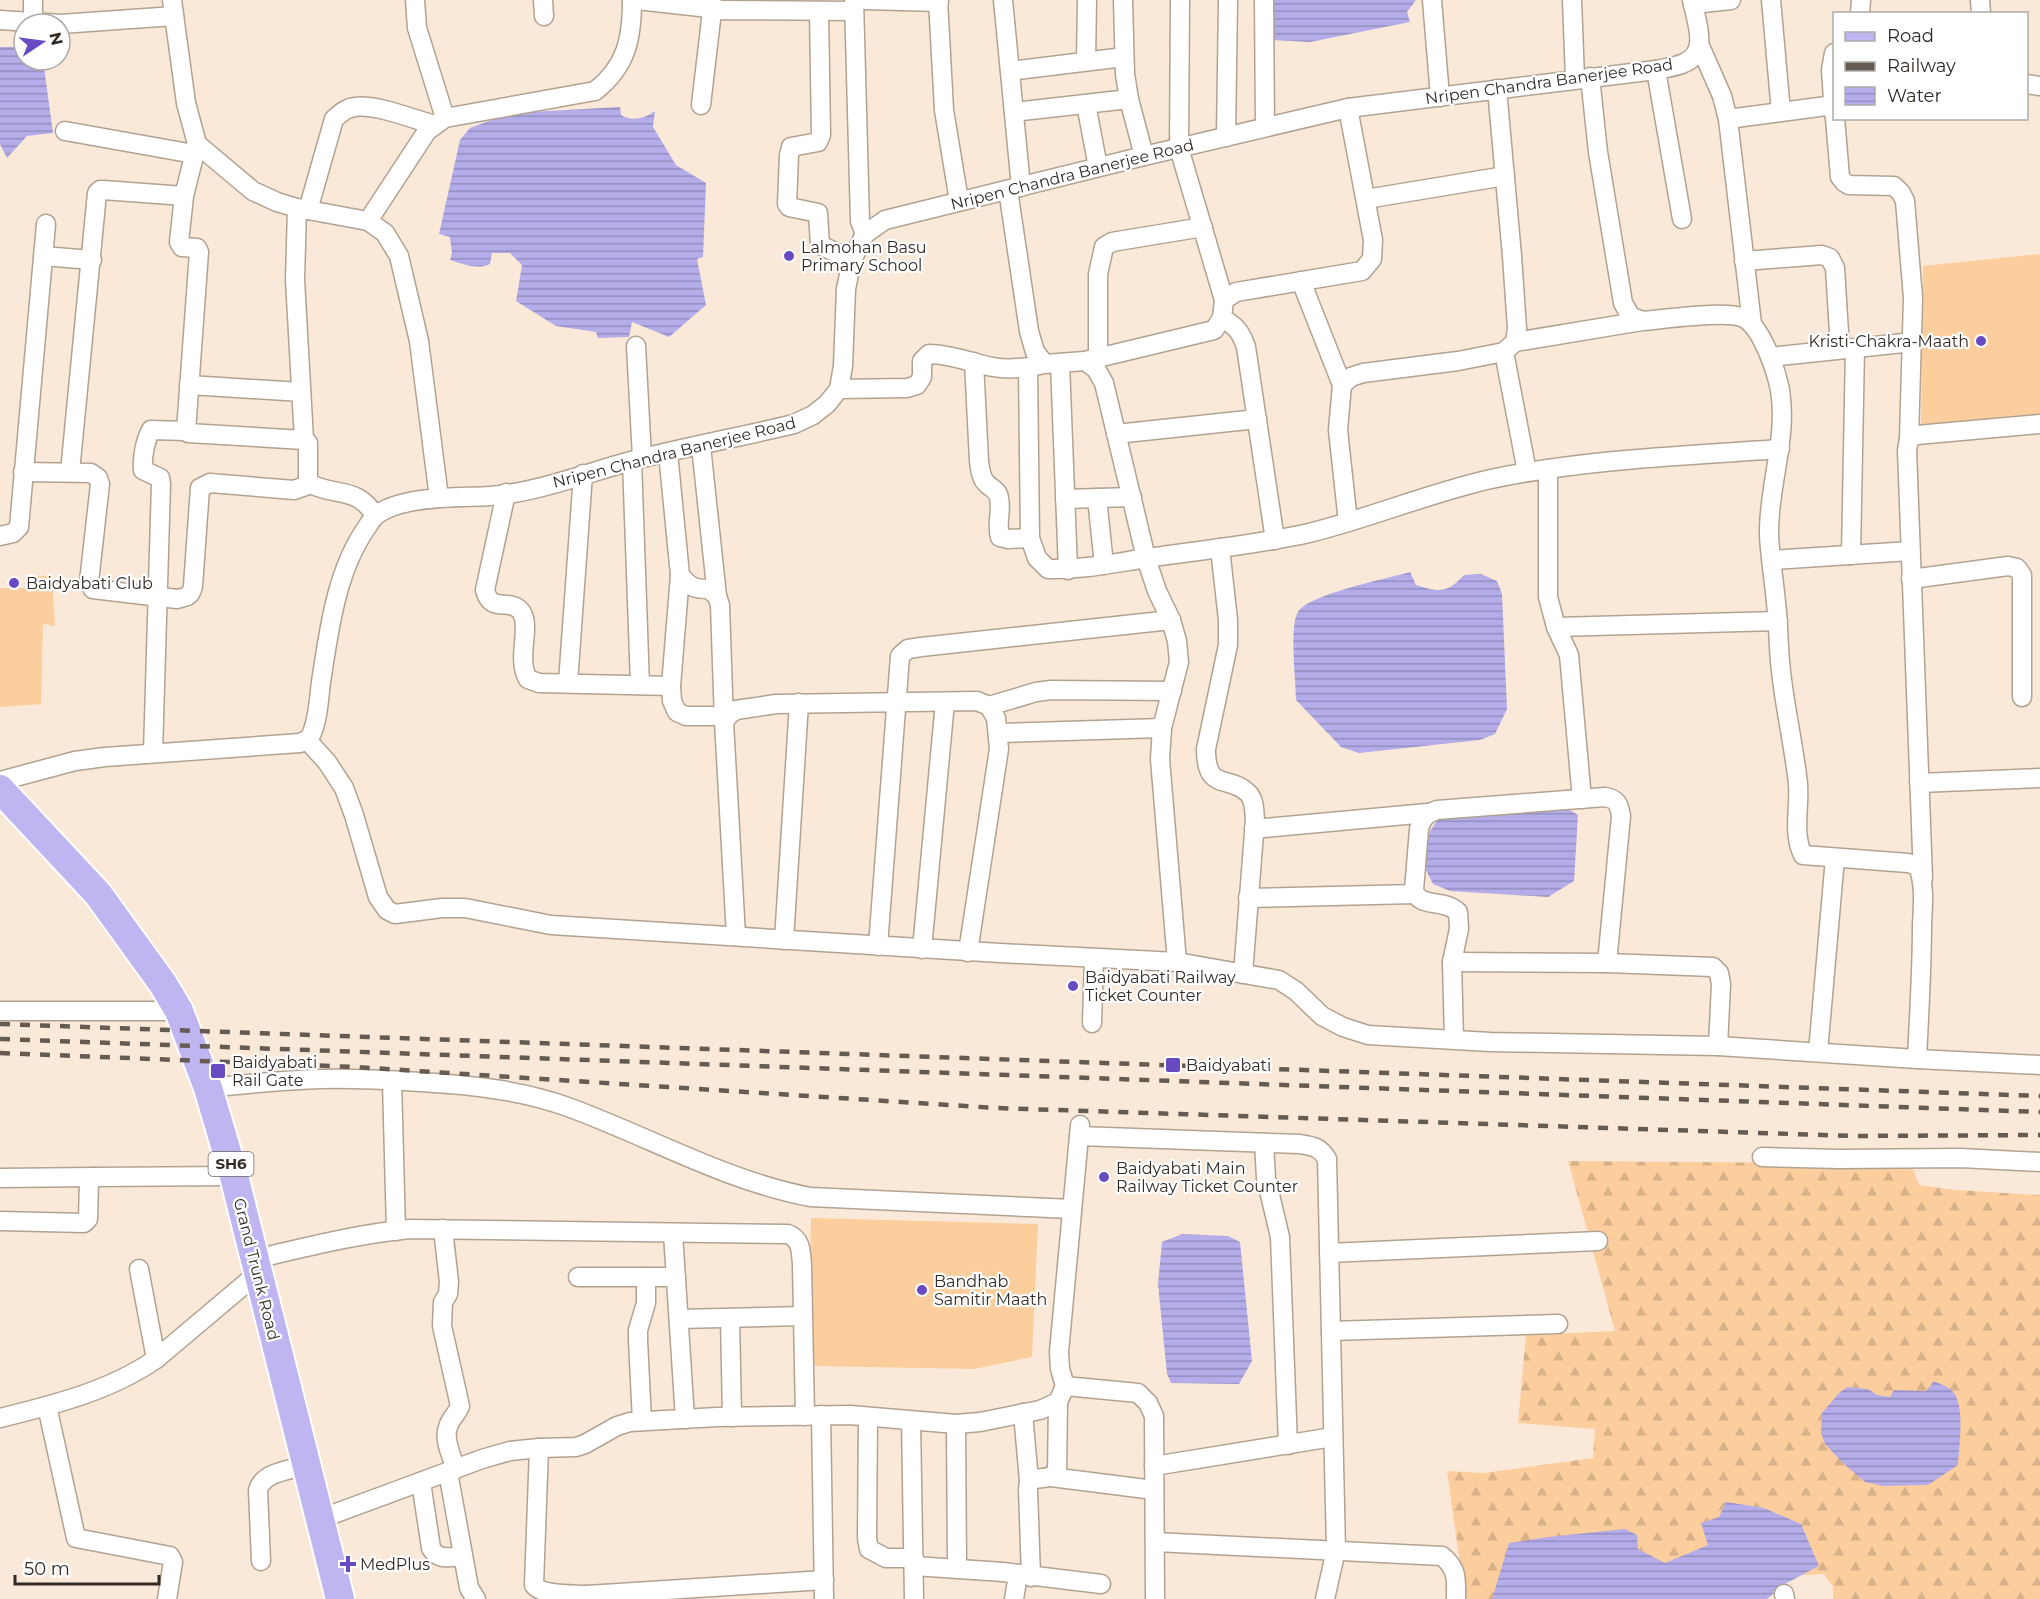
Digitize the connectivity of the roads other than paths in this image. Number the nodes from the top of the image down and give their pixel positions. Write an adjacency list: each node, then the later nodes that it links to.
1 (415, 0): 41 (street)
2 (632, 0): 41 (street)
3 (637, 0): 19 (street)
4 (1003, 0): 27 (street)
5 (1087, 0): 25 (street)
6 (1123, 0): 23 (street)
7 (1180, 0): 45 (street)
8 (1228, 0): 44 (street)
9 (1264, 0): 42 (street)
10 (1432, 0): 30 (street)
11 (1572, 0): 28 (street)
12 (1731, 0): 15 (street)
13 (1770, 0): 37 (street)
14 (938, 1): 16 (street); 53 (street)
15 (1693, 2): 22 (street)
16 (857, 4): 20 (street); 59 (street)
17 (750, 5): 19 (street); 20 (street)
18 (173, 8): 21 (street); 46 (street)
19 (718, 9): 34 (street)
20 (819, 11): 62 (street)
21 (72, 22)
22 (1700, 46): 26 (street, Nripen Chandra Banerjee Road); 39 (street)
23 (1124, 57): 25 (street); 31 (street)
24 (1833, 59): 32 (street)
25 (1086, 61): 27 (street)
26 (1656, 70): 28 (street, Nripen Chandra Banerjee Road); 55 (street)
27 (1010, 71): 36 (street)
28 (1582, 78): 29 (street, Nripen Chandra Banerjee Road); 66 (street)
29 (1497, 89): 30 (street, Nripen Chandra Banerjee Road); 49 (street)
30 (1440, 96): 35 (street, Nripen Chandra Banerjee Road)
31 (1129, 99): 33 (street); 47 (street)
32 (1833, 99)
33 (1086, 104): 36 (street); 48 (street)
34 (701, 105)
35 (1348, 108): 42 (street, Nripen Chandra Banerjee Road); 52 (street)
36 (1014, 112): 50 (street)
37 (1781, 112): 38 (street); 39 (street)
38 (1833, 113)
39 (1728, 119): 63 (street)
40 (1835, 120): 68 (street)
41 (440, 122): 54 (street); 56 (street)
42 (1265, 127): 44 (street, Nripen Chandra Banerjee Road)
43 (65, 131): 46 (street)
44 (1226, 137): 45 (street, Nripen Chandra Banerjee Road)
45 (1179, 148): 47 (street, Nripen Chandra Banerjee Road); 58 (street)
46 (196, 149): 51 (street); 54 (street)
47 (1144, 156): 48 (street, Nripen Chandra Banerjee Road)
48 (1098, 167): 50 (street, Nripen Chandra Banerjee Road)
49 (1505, 176): 52 (street); 70 (street)
50 (1014, 188): 53 (street, Nripen Chandra Banerjee Road); 75 (street)
51 (184, 196): 61 (street); 76 (street)
52 (1366, 199): 64 (street)
53 (959, 201): 59 (street, Nripen Chandra Banerjee Road)
54 (303, 209): 56 (street); 79 (street)
55 (1682, 219)
56 (368, 221): 98 (street)
57 (46, 224): 60 (street)
58 (1203, 227): 65 (street); 73 (street)
59 (865, 234): 62 (street)
60 (43, 256): 61 (street); 91 (street)
61 (92, 260): 92 (street)
62 (852, 260): 78 (street)
63 (1744, 261): 67 (street); 71 (street)
64 (1301, 281): 65 (street); 77 (street)
65 (1223, 309): 73 (street); 80 (street)
66 (1644, 321): 67 (street); 70 (street)
67 (1752, 324): 72 (street)
68 (1913, 342): 71 (street); 84 (street)
69 (636, 346): 89 (street)
70 (1509, 347): 77 (street); 93 (street)
71 (1848, 348): 72 (street); 108 (street)
72 (1770, 357): 87 (street)
73 (1091, 359): 75 (street); 83 (street)
74 (974, 362): 75 (street); 78 (street); 104 (street)
75 (1044, 365): 100 (street); 104 (street)
76 (189, 385): 79 (street); 82 (street)
77 (1342, 385): 102 (street)
78 (839, 389): 86 (street, Nripen Chandra Banerjee Road)
79 (301, 393): 85 (street)
80 (1257, 419): 83 (street); 105 (street)
81 (2040, 424): 84 (street)
82 (186, 431): 85 (street); 116 (street)
83 (1116, 434): 97 (street)
84 (1910, 439): 107 (street)
85 (304, 440): 95 (street)
86 (701, 446): 88 (street, Nripen Chandra Banerjee Road); 115 (street)
87 (1780, 449): 90 (street); 110 (street)
88 (668, 453): 89 (street, Nripen Chandra Banerjee Road); 113 (street)
89 (637, 460): 94 (street, Nripen Chandra Banerjee Road); 121 (street)
90 (1548, 469): 93 (street); 119 (street)
91 (24, 472): 92 (street); 103 (street)
92 (70, 472): 116 (street)
93 (1527, 472): 102 (street)
94 (583, 474): 96 (street, Nripen Chandra Banerjee Road); 120 (street)
95 (310, 484): 101 (street); 116 (street)
96 (506, 493): 98 (street, Nripen Chandra Banerjee Road); 120 (street)
97 (1131, 497): 99 (street); 109 (street)
98 (439, 498): 101 (street, Nripen Chandra Banerjee Road)
99 (1097, 498): 100 (street); 111 (street)
100 (1065, 499): 112 (street)
101 (375, 516): 132 (street)
102 (1348, 522): 105 (street)
103 (0, 536)
104 (1030, 538): 112 (street)
105 (1275, 540): 106 (street)
106 (1220, 548): 109 (street); 140 (street)
107 (1910, 551): 108 (street); 114 (street)
108 (1851, 555): 110 (street)
109 (1146, 558): 111 (street); 117 (street)
110 (1772, 560): 118 (street)
111 (1104, 566): 112 (street)
112 (1068, 570)
113 (680, 575): 115 (street); 122 (street)
114 (1911, 579): 124 (street); 136 (street)
115 (717, 596): 129 (street)
116 (156, 597): 133 (street)
117 (1171, 620): 123 (street); 127 (street)
118 (1778, 621): 119 (street); 141 (street)
119 (1556, 627): 138 (street)
120 (568, 683): 121 (street)
121 (640, 685): 122 (street)
122 (671, 686): 129 (street)
123 (1172, 691): 128 (street); 130 (street)
124 (2022, 697)
125 (945, 702): 127 (street); 128 (street); 148 (street)
126 (799, 703): 127 (street); 129 (street); 146 (street)
127 (897, 704): 147 (street)
128 (989, 706): 131 (street)
129 (724, 719): 145 (street)
130 (1162, 728): 131 (street); 151 (street)
131 (999, 733): 149 (street)
132 (307, 740): 133 (street); 145 (street)
133 (153, 753): 135 (street)
134 (2040, 778): 136 (street)
135 (0, 781)
136 (1919, 783): 142 (street)
137 (0, 789): 156 (main road, Grand Trunk Road / SH6)
138 (1582, 799): 139 (street); 153 (street)
139 (1427, 813): 140 (street); 143 (street)
140 (1254, 829): 144 (street)
141 (1835, 858): 142 (street); 160 (street)
142 (1923, 878): 161 (street)
143 (1415, 894): 144 (street); 152 (street)
144 (1248, 897): 154 (street)
145 (736, 936): 146 (street)
146 (784, 940): 147 (street)
147 (878, 946): 148 (street)
148 (922, 948): 149 (street)
149 (968, 952): 150 (street)
150 (1094, 958): 151 (street); 157 (street)
151 (1177, 962): 154 (street)
152 (1452, 962): 153 (street); 158 (street)
153 (1607, 963): 159 (street)
154 (1242, 974): 158 (street)
155 (0, 1011): 156 (street)
156 (179, 1011): 164 (main road, Grand Trunk Road / SH6)
157 (1092, 1023)
158 (1454, 1039): 159 (street)
159 (1718, 1046): 160 (street)
160 (1818, 1052): 161 (street)
161 (1917, 1059): 162 (street)
162 (2040, 1065)
163 (392, 1081): 164 (street); 171 (street); 174 (street)
164 (208, 1088): 168 (main road, Grand Trunk Road / SH6)
165 (1264, 1143): 171 (street); 177 (street); 201 (street)
166 (1762, 1157): 167 (street)
167 (2040, 1162)
168 (234, 1176): 169 (street); 178 (main road, Grand Trunk Road / SH6)
169 (94, 1177): 170 (street); 172 (street)
170 (0, 1178)
171 (1072, 1209): 189 (street)
172 (0, 1221)
173 (443, 1230): 174 (street); 175 (street); 205 (street)
174 (396, 1231): 178 (street)
175 (673, 1233): 182 (street); 183 (street)
176 (1598, 1241): 177 (street)
177 (1329, 1253): 187 (street)
178 (256, 1266): 188 (street); 203 (main road, Grand Trunk Road / SH6)
179 (139, 1269): 188 (street)
180 (578, 1277): 181 (street)
181 (646, 1277): 182 (street); 197 (street)
182 (676, 1277): 185 (street)
183 (803, 1316): 184 (street); 192 (street)
184 (730, 1317): 185 (street); 193 (street)
185 (679, 1318): 196 (street)
186 (1558, 1323): 187 (street)
187 (1331, 1331): 200 (street)
188 (156, 1359): 190 (street)
189 (1061, 1394): 191 (street); 204 (street); 206 (street)
190 (47, 1406): 195 (street); 221 (street)
191 (1023, 1413): 199 (street); 207 (street)
192 (813, 1415): 193 (street); 194 (street); 218 (street)
193 (732, 1417): 196 (street)
194 (868, 1417): 198 (street); 215 (street)
195 (0, 1418)
196 (685, 1419): 197 (street)
197 (642, 1421): 202 (street)
198 (910, 1421): 199 (street); 215 (street)
199 (956, 1424): 216 (street)
200 (1334, 1437): 201 (street); 212 (street)
201 (1288, 1444): 204 (street)
202 (539, 1448): 205 (street); 220 (street)
203 (306, 1465): 210 (main road, Grand Trunk Road / SH6); 214 (street)
204 (1154, 1466): 209 (street)
205 (452, 1470): 208 (street); 213 (street)
206 (1052, 1477): 207 (street); 209 (street)
207 (1029, 1481): 217 (street)
208 (421, 1482): 210 (street); 213 (street)
209 (1154, 1490): 211 (street)
210 (320, 1520): 222 (main road, Grand Trunk Road / SH6)
211 (1155, 1542): 212 (street); 227 (street)
212 (1336, 1550): 228 (street); 229 (street)
213 (463, 1556): 223 (street)
214 (261, 1561)
215 (914, 1562): 216 (street); 225 (street)
216 (957, 1568): 217 (street)
217 (1025, 1576): 219 (street); 226 (street)
218 (824, 1580): 220 (street); 224 (street)
219 (1101, 1584)
220 (589, 1597)
221 (167, 1599)
222 (340, 1599)
223 (476, 1599)
224 (824, 1599)
225 (914, 1599)
226 (1014, 1599)
227 (1155, 1599)
228 (1325, 1599)
229 (1456, 1599)

